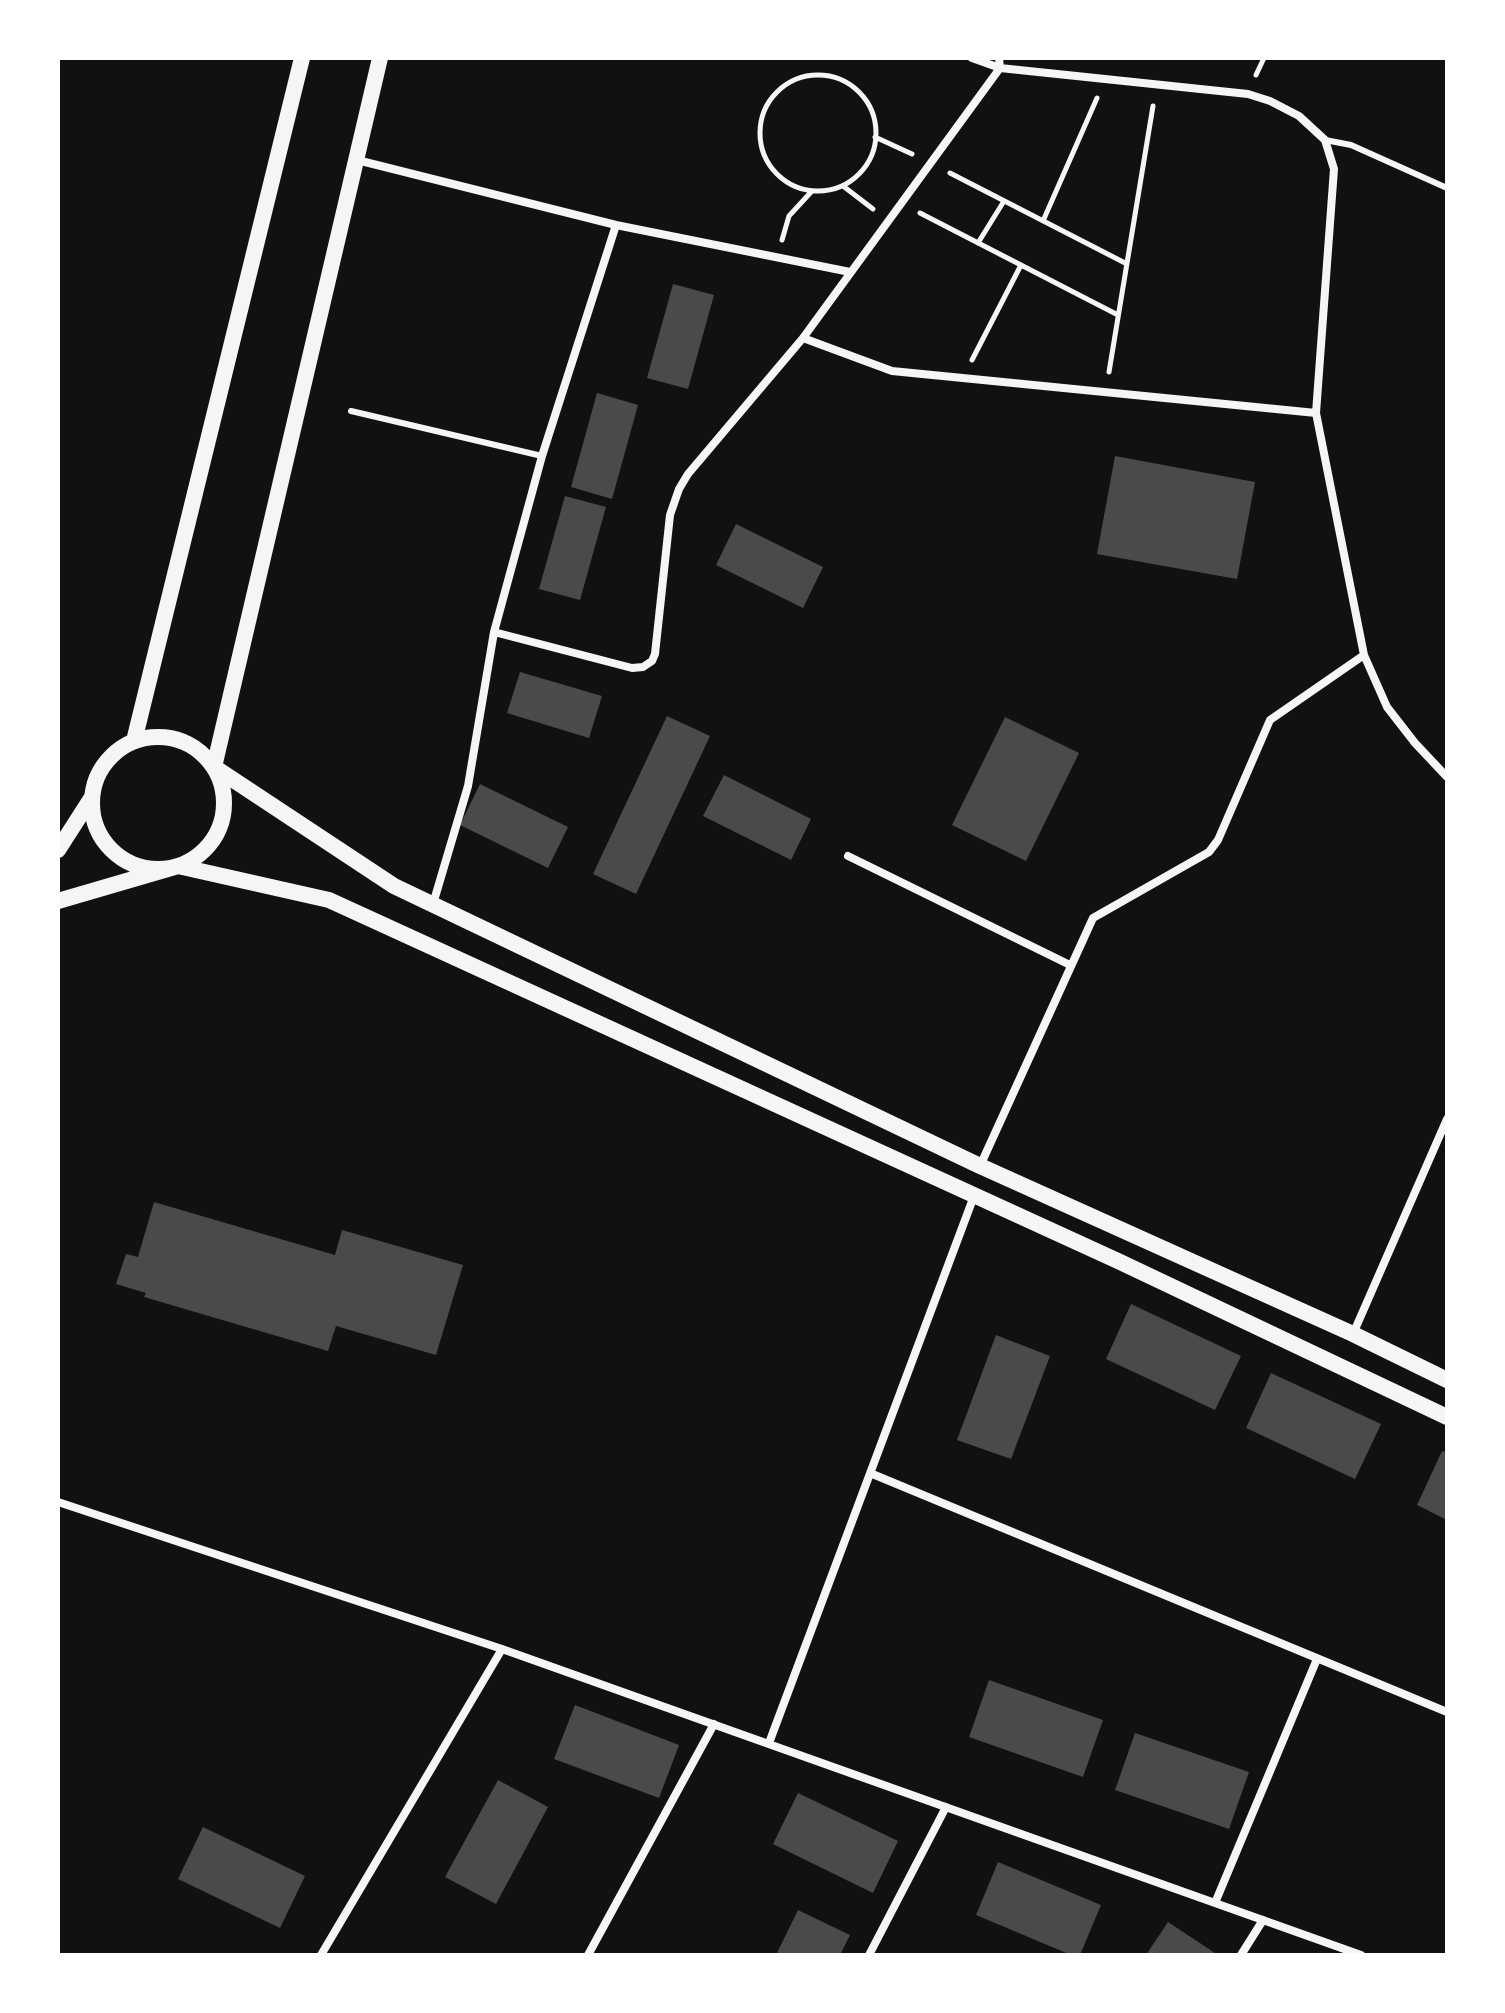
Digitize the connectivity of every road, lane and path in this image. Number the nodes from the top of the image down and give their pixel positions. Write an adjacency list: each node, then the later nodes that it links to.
1 (302, 58): 33 (main road)
2 (380, 58): 9 (main road)
3 (972, 58): 4 (street)
4 (999, 63): 5 (street); 10 (street)
5 (1106, 78): 6 (street); 17 (path)
6 (1157, 84): 8 (street); 21 (path)
7 (875, 137): 10 (path); 11 (path); 13 (path)
8 (1325, 140): 12 (lane); 29 (street)
9 (357, 160): 18 (street); 34 (main road)
10 (930, 163): 14 (path); 15 (street)
11 (842, 185): 13 (path); 16 (path)
12 (1447, 188)
13 (812, 191): 20 (path)
14 (1004, 201): 17 (path); 19 (path)
15 (901, 203): 16 (street); 19 (path)
16 (889, 220): 23 (street)
17 (1043, 221): 21 (path)
18 (616, 225): 20 (street); 30 (street)
19 (978, 243): 22 (path)
20 (779, 258): 23 (street)
21 (1127, 264): 24 (path)
22 (1021, 265): 24 (path); 26 (path)
23 (850, 272): 25 (street)
24 (1118, 315): 27 (path)
25 (803, 338): 26 (street); 31 (street)
26 (961, 379): 27 (street)
27 (1105, 393): 29 (street)
28 (351, 411): 30 (lane)
29 (1316, 413): 32 (street)
30 (542, 456): 31 (street)
31 (494, 632): 41 (street)
32 (1364, 655): 35 (street); 42 (street)
33 (134, 741): 34 (main road); 36 (main road)
34 (214, 767): 39 (main road); 41 (main road)
35 (1447, 777)
36 (92, 797): 37 (main road); 39 (main road)
37 (58, 850)
38 (848, 856): 42 (street)
39 (178, 866): 40 (main road); 45 (main road)
40 (58, 901)
41 (433, 905): 44 (main road)
42 (1070, 965): 44 (street)
43 (1447, 1119): 46 (street)
44 (980, 1166): 46 (main road)
45 (974, 1196): 48 (main road); 49 (street)
46 (1353, 1334): 47 (main road)
47 (1447, 1380)
48 (1447, 1417)
49 (870, 1473): 52 (street); 55 (street)
50 (58, 1502): 51 (street)
51 (502, 1649): 54 (street); 59 (street)
52 (1317, 1659): 53 (street); 57 (street)
53 (1447, 1712)
54 (714, 1724): 55 (street); 60 (street)
55 (769, 1743): 56 (street)
56 (946, 1807): 57 (street); 61 (street)
57 (1215, 1903): 58 (street)
58 (1263, 1920): 62 (street); 63 (street)
59 (321, 1955)
60 (588, 1955)
61 (869, 1955)
62 (1241, 1955)
63 (1361, 1955)

